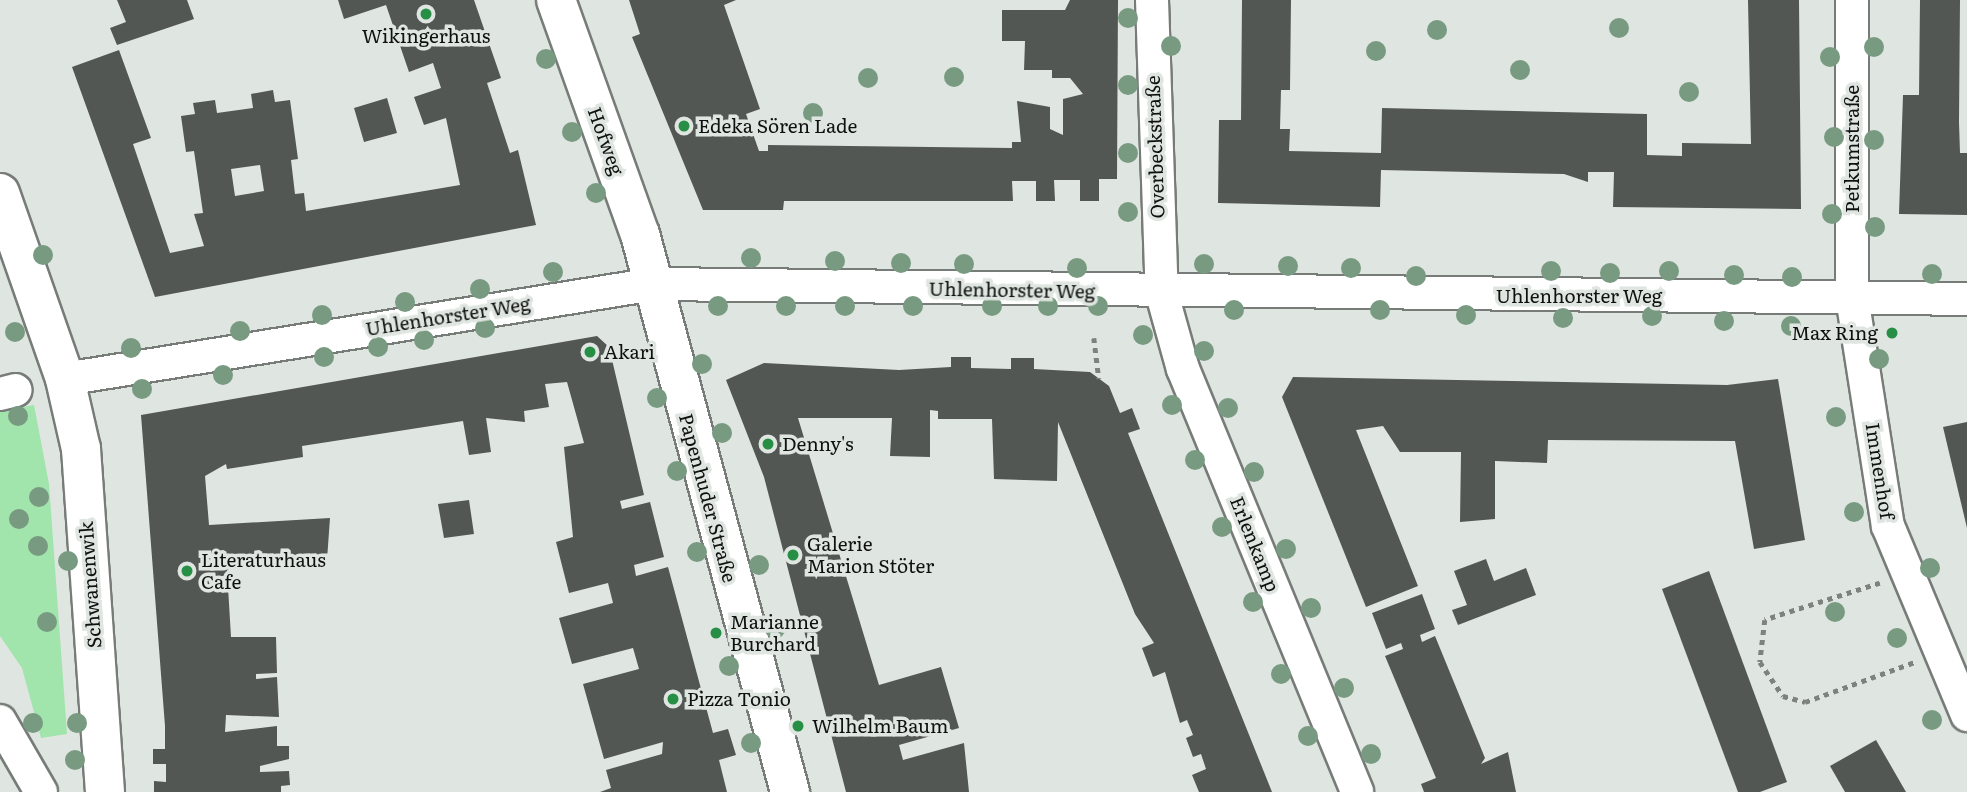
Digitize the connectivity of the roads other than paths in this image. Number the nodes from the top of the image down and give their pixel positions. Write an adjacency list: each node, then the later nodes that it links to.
1 (555, 0): 5 (street, Hofweg)
2 (1152, 0): 6 (street, Overbeckstraße)
3 (1852, 0): 7 (street, Petkumstraße)
4 (0, 193): 9 (street, Schwanenwik)
5 (654, 284): 6 (street, Uhlenhorster Weg); 9 (street, Uhlenhorster Weg); 14 (street, Papenhuder Straße)
6 (1162, 294): 7 (street, Uhlenhorster Weg); 15 (street, Erlenkamp)
7 (1852, 297): 8 (street, Uhlenhorster Weg); 10 (street, Immenhof)
8 (1967, 299)
9 (65, 379): 13 (street, Schwanenwik)
10 (1967, 715)
11 (0, 721): 12 (street)
12 (41, 792)
13 (104, 792)
14 (790, 792)
15 (1357, 792)

